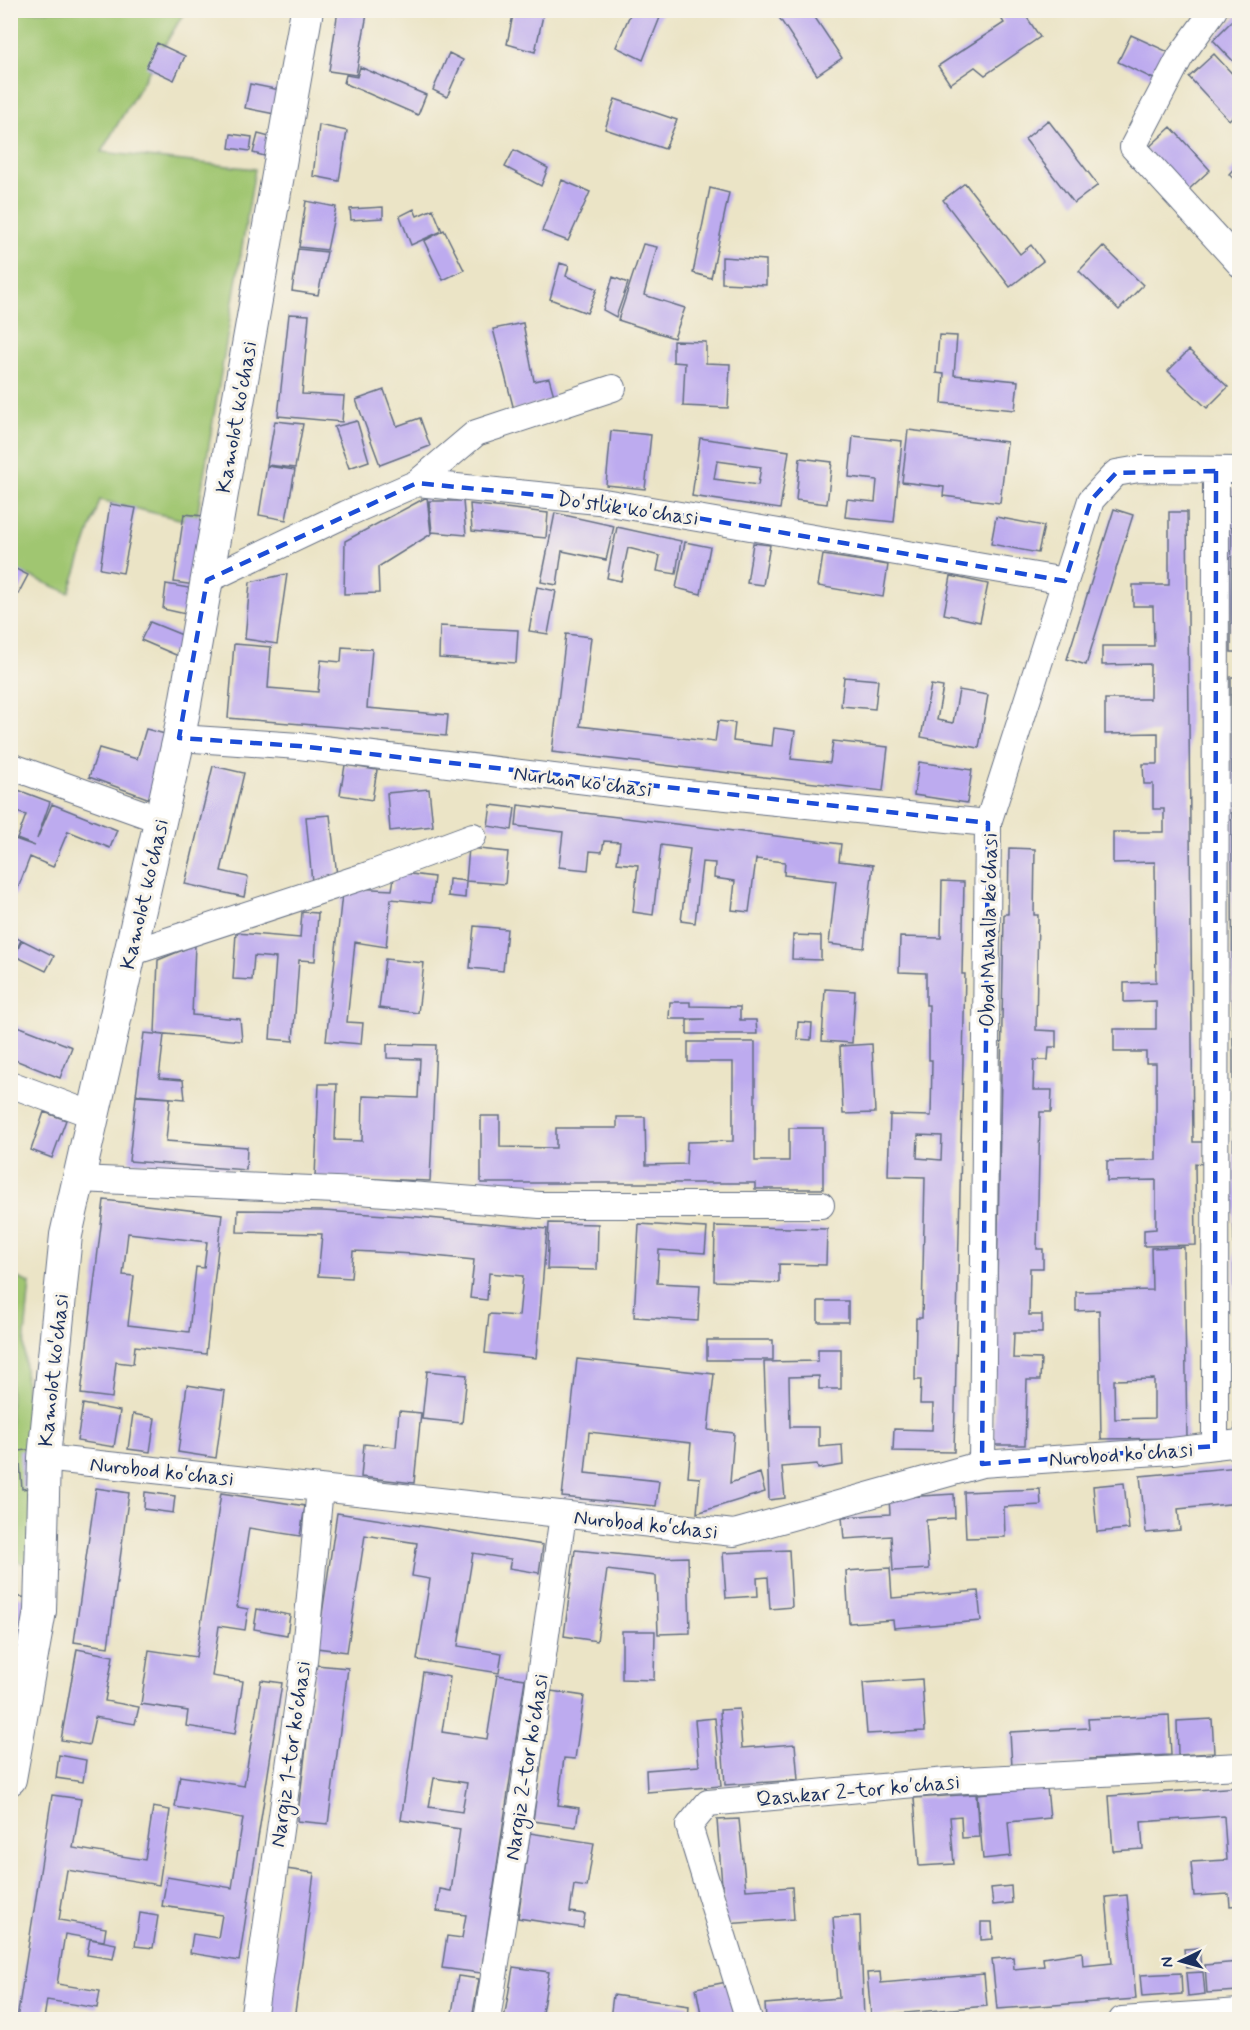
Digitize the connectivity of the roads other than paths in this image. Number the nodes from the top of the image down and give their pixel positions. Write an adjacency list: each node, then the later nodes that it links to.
1 (307, 10): 7 (street, Kamolot koʻchasi)
2 (1214, 10): 3 (street)
3 (1239, 264)
4 (613, 388): 6 (street)
5 (1228, 470): 8 (street, Obod Mahalla ko‘chasi); 19 (street)
6 (417, 483): 7 (street, Do'stlik ko'chasi); 8 (street, Do'stlik ko'chasi)
7 (207, 580): 9 (street, Kamolot koʻchasi)
8 (1065, 581): 12 (street, Obod Mahalla ko‘chasi)
9 (179, 738): 11 (street, Kamolot koʻchasi); 12 (street, Nurhon ko'chasi)
10 (10, 766): 11 (street)
11 (161, 820): 14 (street, Kamolot koʻchasi)
12 (988, 823): 21 (street, Obod Mahalla ko‘chasi)
13 (473, 836): 14 (street)
14 (130, 953): 16 (street, Kamolot koʻchasi)
15 (10, 1084): 16 (street)
16 (93, 1115): 17 (street, Kamolot koʻchasi)
17 (78, 1179): 18 (street); 20 (street, Kamolot koʻchasi)
18 (821, 1205)
19 (1227, 1445): 21 (street, Nurobod koʻchasi)
20 (44, 1458): 22 (street, Nurobod koʻchasi); 24 (street, Kamolot koʻchasi)
21 (982, 1464): 23 (street, Nurobod koʻchasi)
22 (320, 1488): 23 (street, Nurobod koʻchasi); 28 (street, Nargiz 1-tor ko‘chasi)
23 (563, 1515): 29 (street, Nargiz 2-tor ko‘chasi)
24 (17, 1705): 26 (street, Kamolot koʻchasi)
25 (1239, 1766): 30 (street, Qashkar 2-tor koʼchasi)
26 (10, 1779)
27 (1239, 2012): 31 (street)
28 (254, 2019)
29 (487, 2019)
30 (749, 2019)
31 (1122, 2019)

